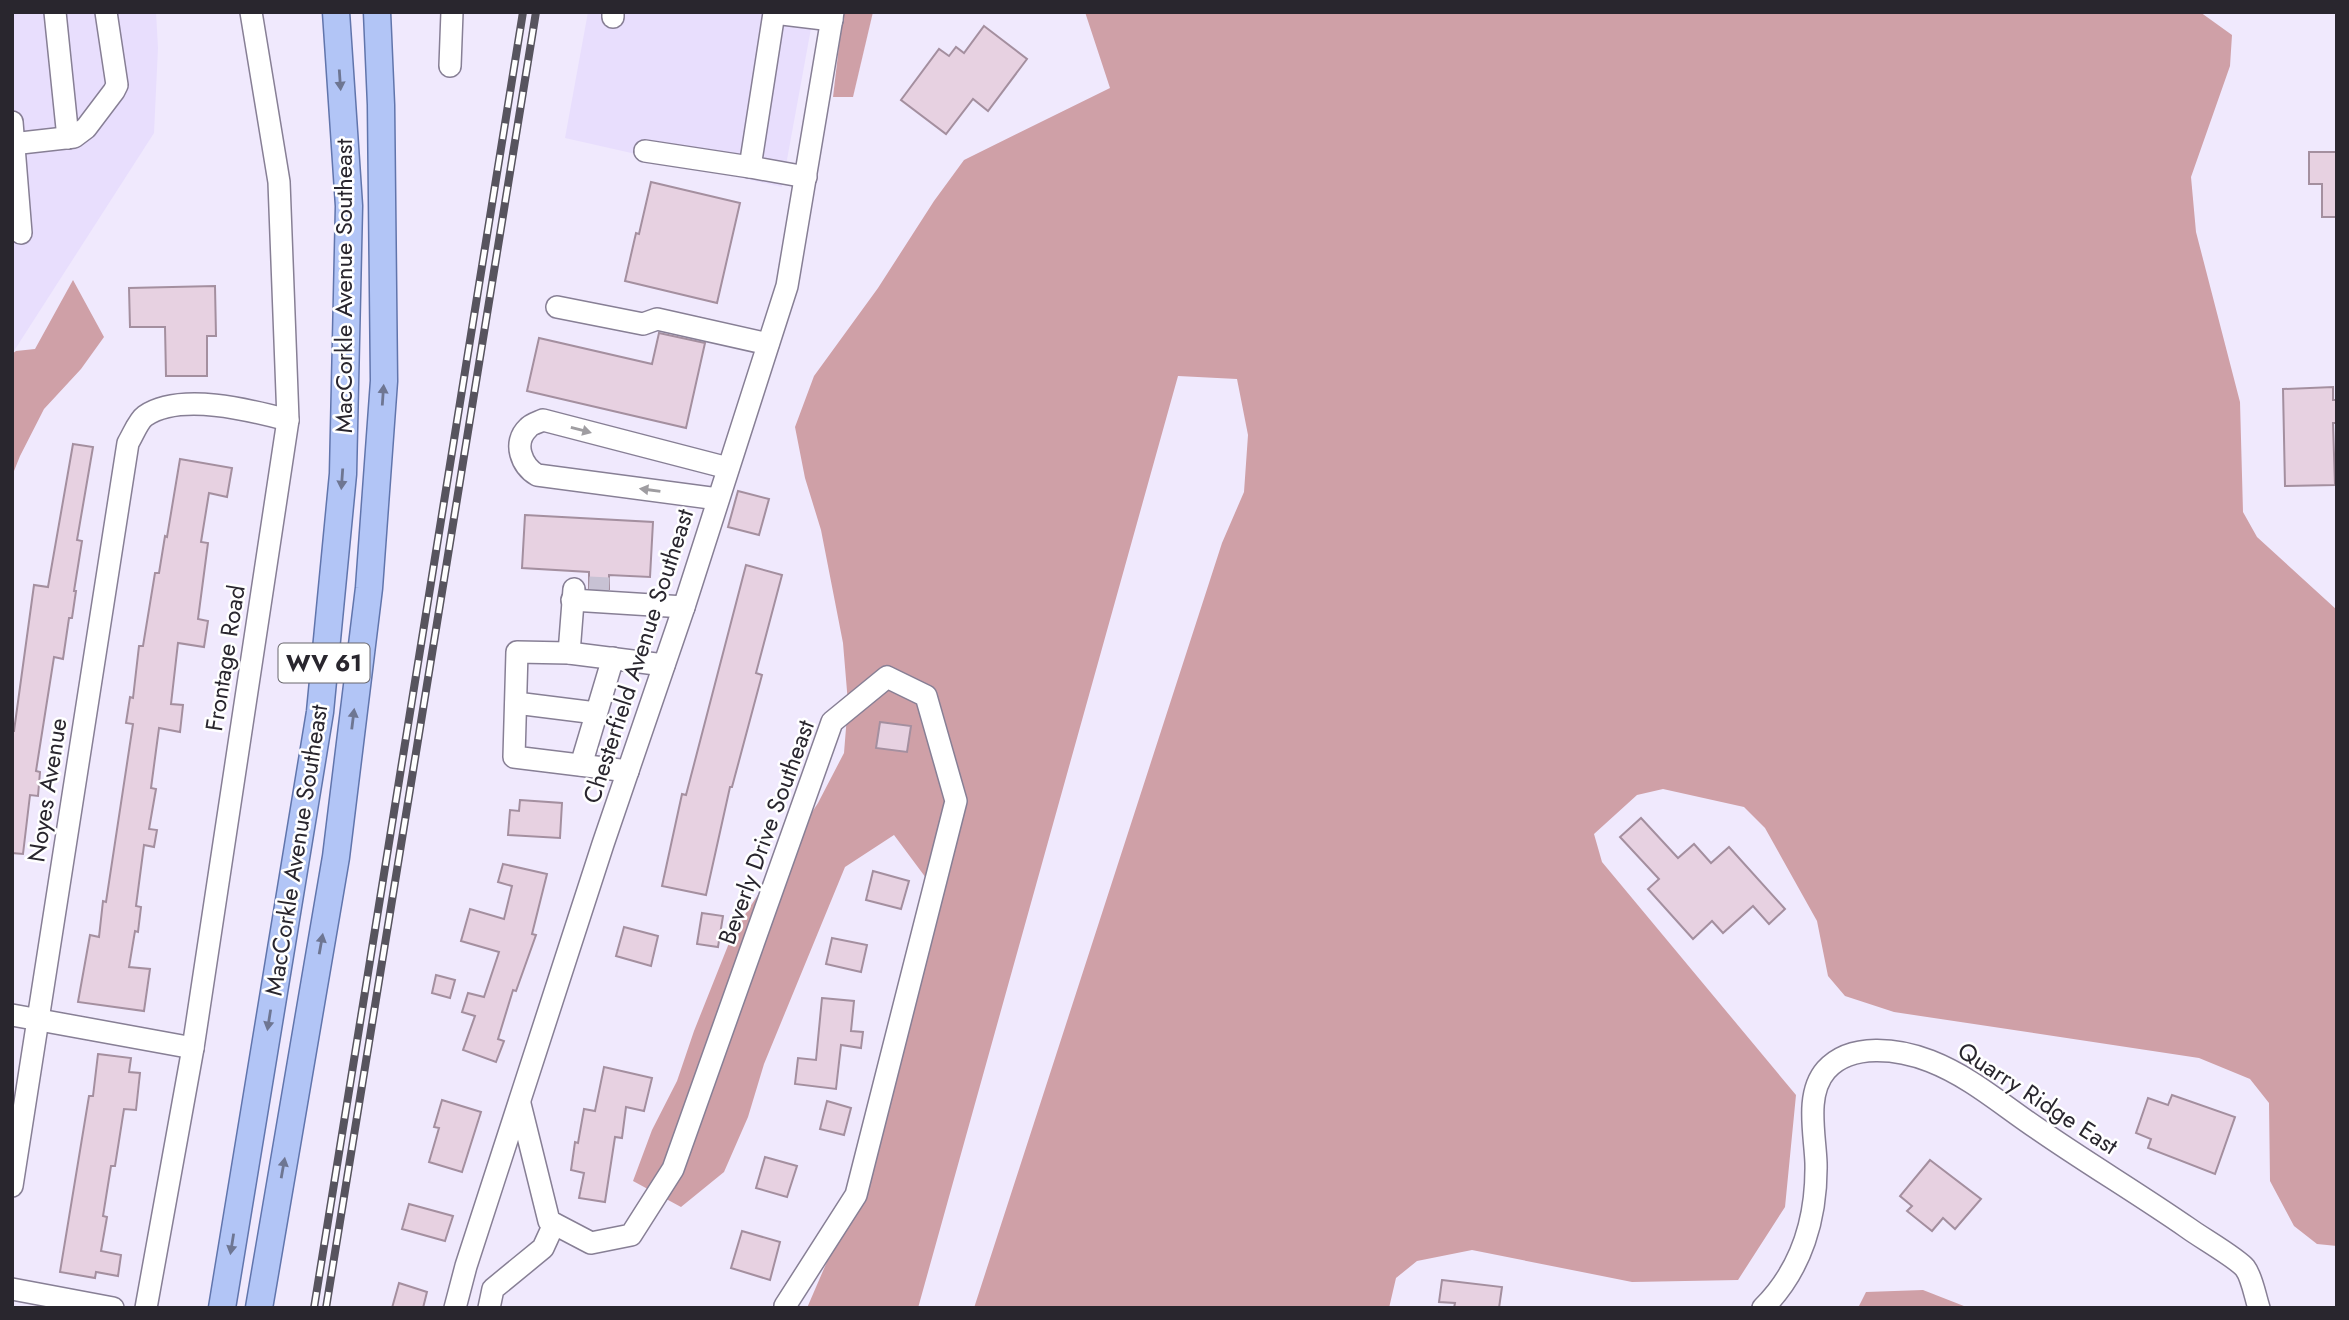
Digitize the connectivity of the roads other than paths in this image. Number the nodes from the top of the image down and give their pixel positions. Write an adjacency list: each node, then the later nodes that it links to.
1 (55, 12): 11 (street)
2 (106, 12): 11 (street)
3 (251, 12): 19 (street, Frontage Road)
4 (335, 12): 42 (main road, MacCorkle Avenue Southeast / WV 61, one-way to 42)
5 (377, 12): 43 (main road, MacCorkle Avenue Southeast / WV 61, one-way to 5)
6 (452, 12): 9 (street)
7 (774, 13): 8 (street); 14 (street)
8 (833, 16): 15 (street, Chesterfield Avenue Southeast)
9 (450, 66)
10 (12, 122): 12 (street)
11 (68, 138): 12 (street)
12 (13, 144): 16 (street)
13 (645, 151): 14 (street)
14 (750, 167): 15 (street)
15 (806, 177): 18 (street, Chesterfield Avenue Southeast)
16 (21, 233)
17 (557, 307): 18 (street)
18 (768, 344): 20 (street, Chesterfield Avenue Southeast)
19 (288, 420): 33 (street, Noyes Avenue); 34 (street, Frontage Road)
20 (728, 468): 21 (street, Chesterfield Avenue Southeast); 21 (street, one-way to 20)
21 (718, 499): 24 (street, Chesterfield Avenue Southeast)
22 (590, 592): 23 (street); 23 (street); 25 (street)
23 (630, 604): 24 (street)
24 (684, 607): 27 (street, Chesterfield Avenue Southeast)
25 (569, 653): 26 (street); 28 (street)
26 (612, 658): 27 (street); 29 (street)
27 (664, 665): 31 (street, Chesterfield Avenue Southeast)
28 (516, 703): 29 (street); 30 (street)
29 (596, 713): 30 (street)
30 (581, 765): 31 (street)
31 (628, 771): 35 (street, Chesterfield Avenue Southeast)
32 (12, 1014): 33 (street)
33 (38, 1018): 34 (street); 36 (street, Noyes Avenue)
34 (193, 1048): 41 (street, Frontage Road)
35 (520, 1104): 37 (street); 44 (street, Chesterfield Avenue Southeast)
36 (12, 1186)
37 (554, 1224): 39 (street, Beverly Drive Southeast); 45 (street)
38 (12, 1289): 40 (street)
39 (785, 1306)
40 (113, 1308)
41 (146, 1308)
42 (222, 1308)
43 (259, 1308)
44 (455, 1308)
45 (489, 1308)
46 (1763, 1308): 47 (street, Quarry Ridge East)
47 (2259, 1308)

